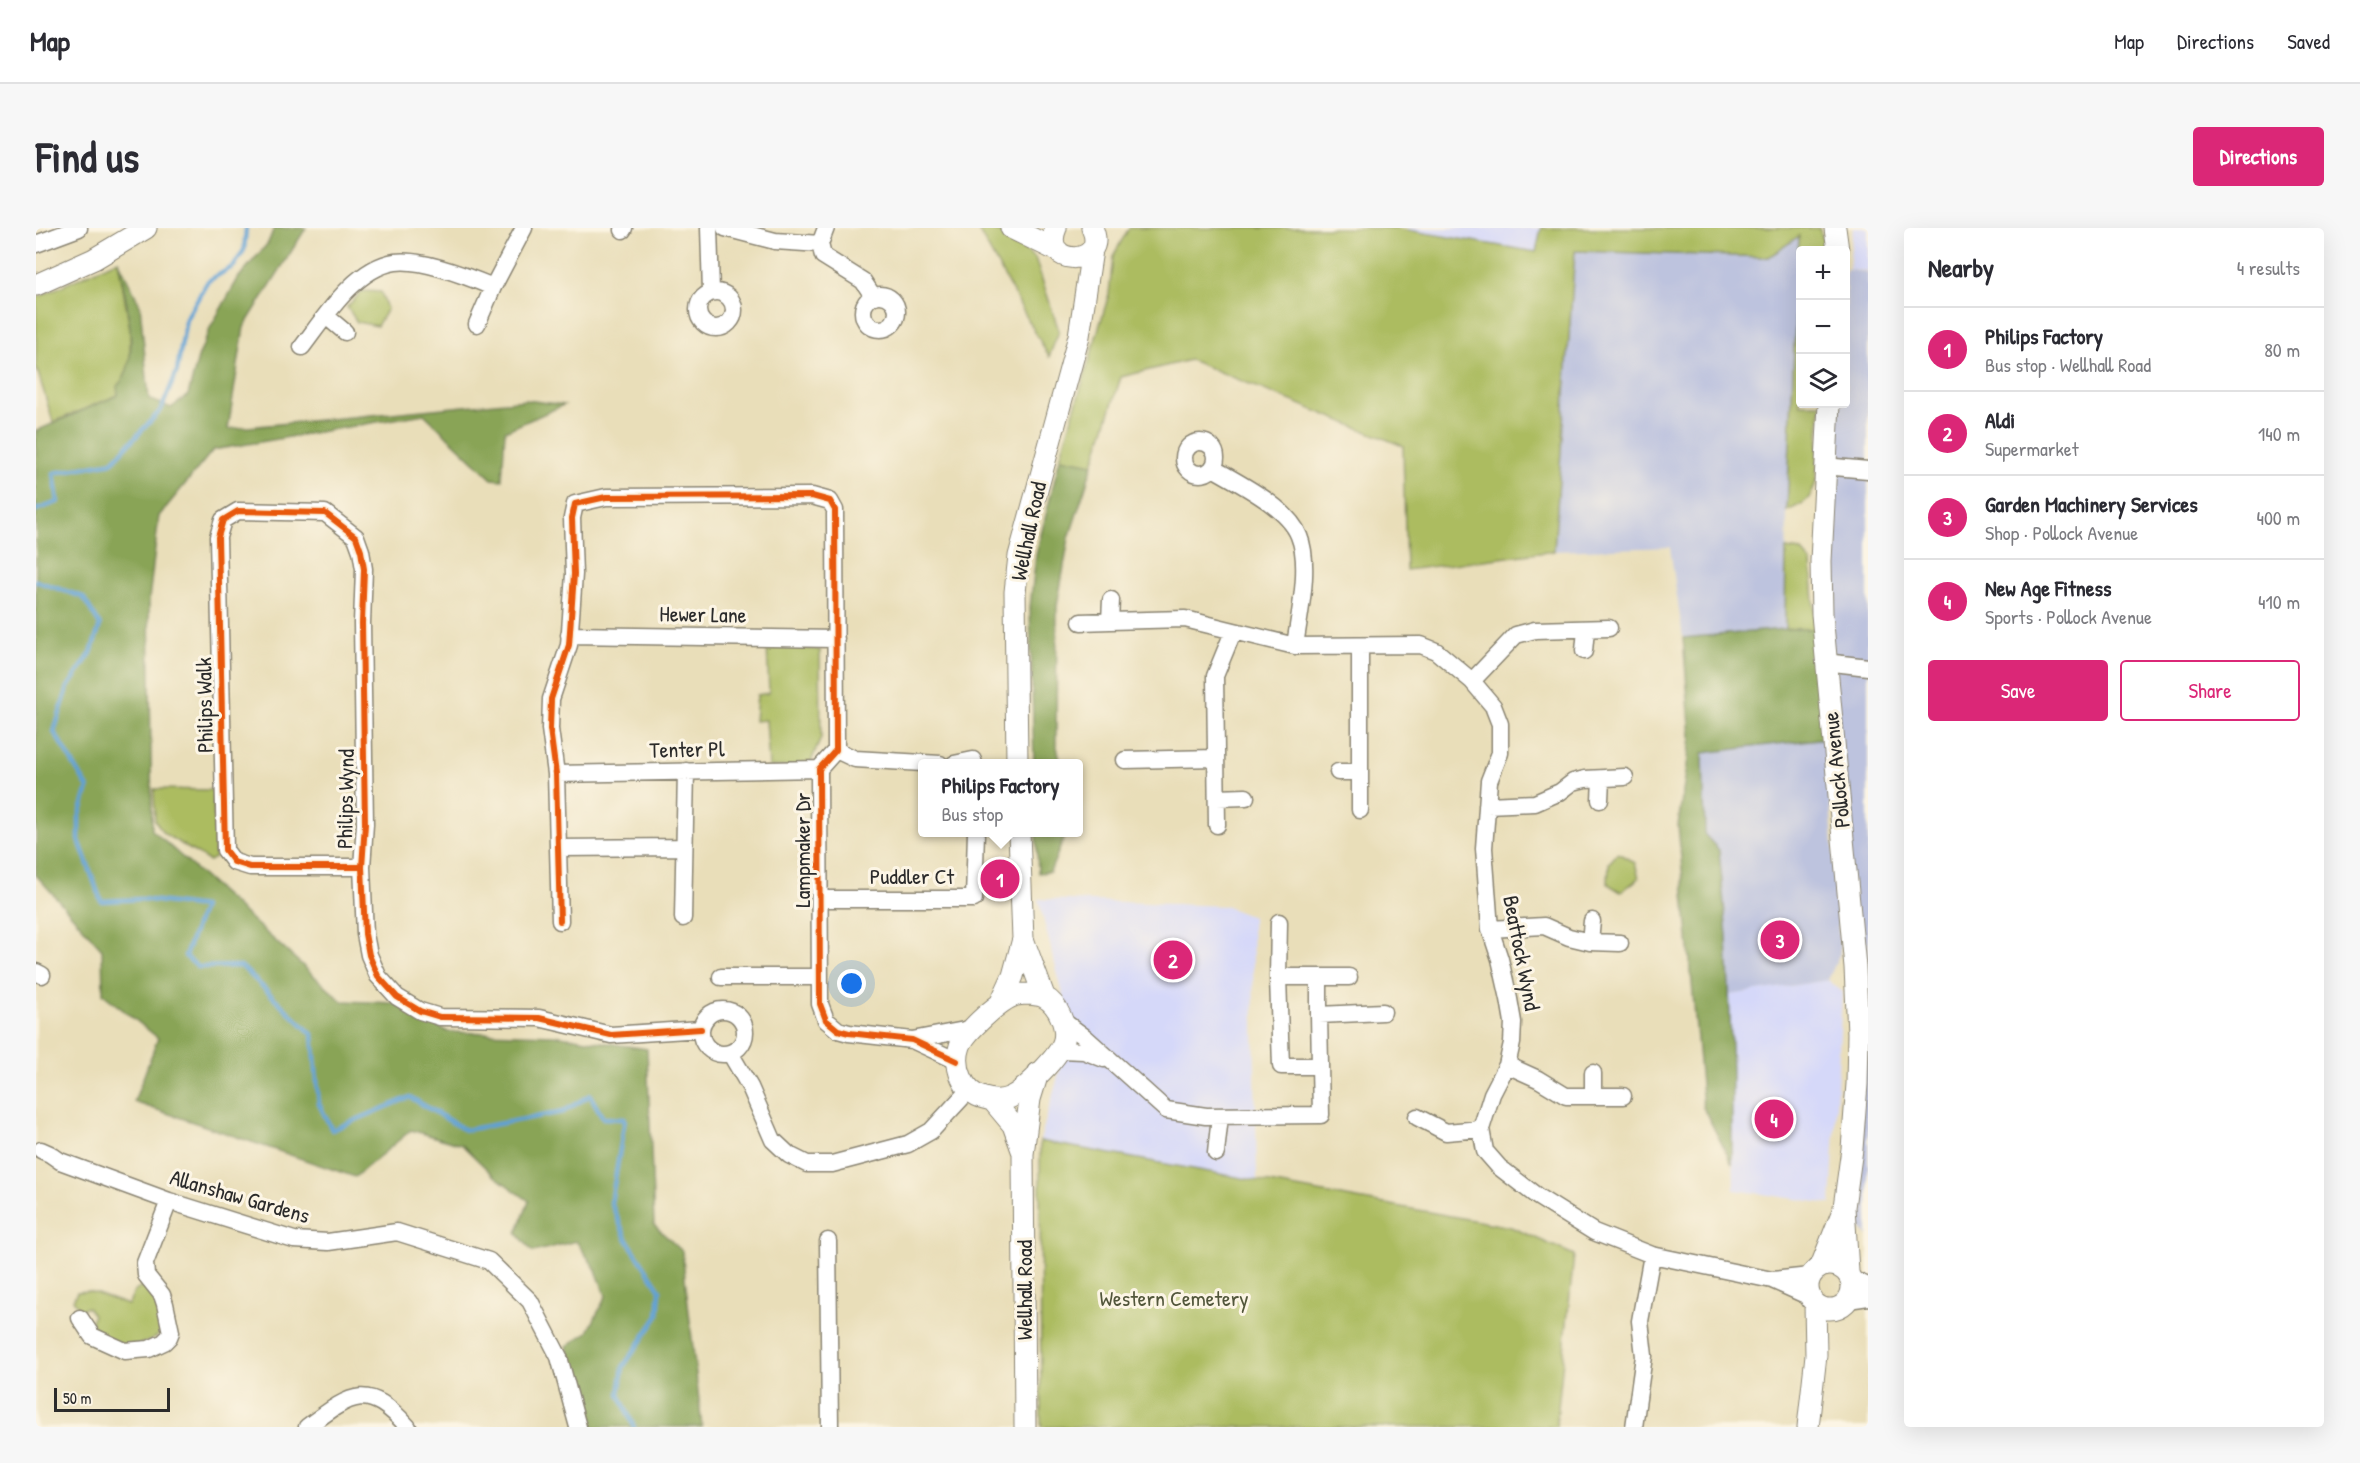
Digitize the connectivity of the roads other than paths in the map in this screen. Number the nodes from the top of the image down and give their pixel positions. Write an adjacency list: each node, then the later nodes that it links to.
1 (79, 228): 12 (street)
2 (146, 228): 16 (street)
3 (524, 228): 17 (street)
4 (709, 228): 18 (street)
5 (725, 228): 13 (street)
6 (826, 228): 13 (street)
7 (1011, 228): 15 (street)
8 (1031, 228): 9 (street)
9 (1056, 228): 15 (street)
10 (1835, 228): 14 (street)
11 (1097, 237): 15 (street); 20 (street, Wellhall Road)
12 (36, 244)
13 (820, 244): 19 (street)
14 (1837, 246)
15 (1063, 254): 20 (street)
16 (36, 285)
17 (493, 287): 21 (street); 22 (street)
18 (711, 292)
19 (873, 296)
20 (1085, 304): 46 (street, Wellhall Road)
21 (326, 316): 23 (street); 24 (street)
22 (477, 324)
23 (345, 332)
24 (302, 347)
25 (1829, 408): 26 (street, Pollock Avenue)
26 (1824, 466): 28 (street); 41 (street, Pollock Avenue)
27 (1213, 468): 38 (street)
28 (1868, 470)
29 (325, 513): 66 (street, Philips Wynd); 66 (street, Philips Walk)
30 (1111, 600): 31 (street)
31 (1110, 621): 32 (street, Beattock Wynd); 35 (street, Beattock Wynd)
32 (1082, 622)
33 (1609, 628): 34 (street)
34 (1586, 630): 40 (street); 43 (street)
35 (1233, 632): 38 (street, Beattock Wynd); 45 (street)
36 (569, 635): 37 (street, Hewer Lane); 37 (street); 53 (street)
37 (836, 639): 44 (street)
38 (1295, 646): 39 (street, Beattock Wynd)
39 (1360, 646): 43 (street, Beattock Wynd); 52 (street)
40 (1584, 651)
41 (1825, 662): 42 (street); 108 (street, Pollock Avenue)
42 (1868, 667)
43 (1472, 681): 59 (street, Beattock Wynd)
44 (836, 750): 48 (street); 49 (street, Lampmaker Dr)
45 (1216, 758): 47 (street); 57 (street)
46 (1017, 759)
47 (1125, 760)
48 (918, 763)
49 (819, 769): 50 (street, Tenter Pl); 67 (street, Lampmaker Dr)
50 (686, 771): 53 (street, Tenter Pl); 64 (street)
51 (1338, 772): 52 (street)
52 (1360, 772): 60 (street)
53 (556, 774): 65 (street)
54 (1625, 777): 55 (street)
55 (1601, 779): 58 (street); 59 (street)
56 (1246, 797): 57 (street)
57 (1217, 798): 61 (street)
58 (1600, 800)
59 (1487, 805): 72 (street, Beattock Wynd)
60 (1360, 810)
61 (1217, 825)
62 (976, 837): 67 (street, Puddler Ct)
63 (1019, 837): 73 (street)
64 (684, 847): 65 (street); 68 (street)
65 (558, 848): 69 (street)
66 (362, 867): 87 (street, Philips Wynd)
67 (820, 899): 77 (street, Lampmaker Dr)
68 (683, 918)
69 (560, 921)
70 (1592, 921): 74 (street)
71 (1279, 922): 78 (street)
72 (1490, 929): 74 (street); 93 (street, Beattock Wynd)
73 (1023, 939): 81 (street); 82 (street)
74 (1590, 942): 75 (street)
75 (1620, 943)
76 (721, 977): 77 (street)
77 (820, 977): 88 (street, Lampmaker Dr)
78 (1278, 977): 79 (street); 94 (street)
79 (1319, 977): 80 (street); 84 (street)
80 (1349, 977)
81 (1044, 996): 82 (street); 85 (street)
82 (1001, 1002): 86 (street)
83 (1383, 1012): 84 (street)
84 (1319, 1015): 94 (street)
85 (1063, 1021): 89 (street); 92 (street)
86 (975, 1028): 88 (street, Lampmaker Dr); 91 (street)
87 (701, 1029): 90 (street); 90 (street)
88 (912, 1040): 91 (street, Lampmaker Dr)
89 (1060, 1050): 92 (street); 95 (street, Wellhall Road)
90 (730, 1053): 97 (street)
91 (957, 1061): 97 (street)
92 (1116, 1064): 101 (street)
93 (1507, 1065): 98 (street); 103 (street, Beattock Wynd)
94 (1320, 1066): 101 (street)
95 (1038, 1073): 100 (street, Wellhall Road); 106 (street, Wellhall Road)
96 (1593, 1073): 98 (street)
97 (969, 1090): 100 (street, Wellhall Road)
98 (1593, 1096): 99 (street)
99 (1623, 1096)
100 (993, 1101): 106 (street, Wellhall Road)
101 (1220, 1116): 105 (street)
102 (1416, 1117): 103 (street)
103 (1481, 1129): 110 (street)
104 (41, 1150): 107 (street, Allanshaw Gardens)
105 (1216, 1153)
106 (1023, 1154): 122 (street, Wellhall Road)
107 (169, 1201): 116 (street); 120 (street, Allanshaw Gardens)
108 (1844, 1207): 111 (street, Pollock Avenue); 112 (street, Pollock Avenue)
109 (828, 1241): 121 (street)
110 (1652, 1255): 113 (street); 123 (street)
111 (1815, 1271): 112 (street); 113 (street); 114 (street)
112 (1856, 1279): 115 (street)
113 (1772, 1280): 114 (street)
114 (1812, 1300): 115 (street); 117 (street)
115 (1853, 1301): 117 (street)
116 (80, 1318)
117 (1816, 1355): 124 (street)
118 (307, 1427): 119 (street)
119 (408, 1427)
120 (578, 1427)
121 (830, 1427)
122 (1025, 1427)
123 (1634, 1427)
124 (1808, 1427)

